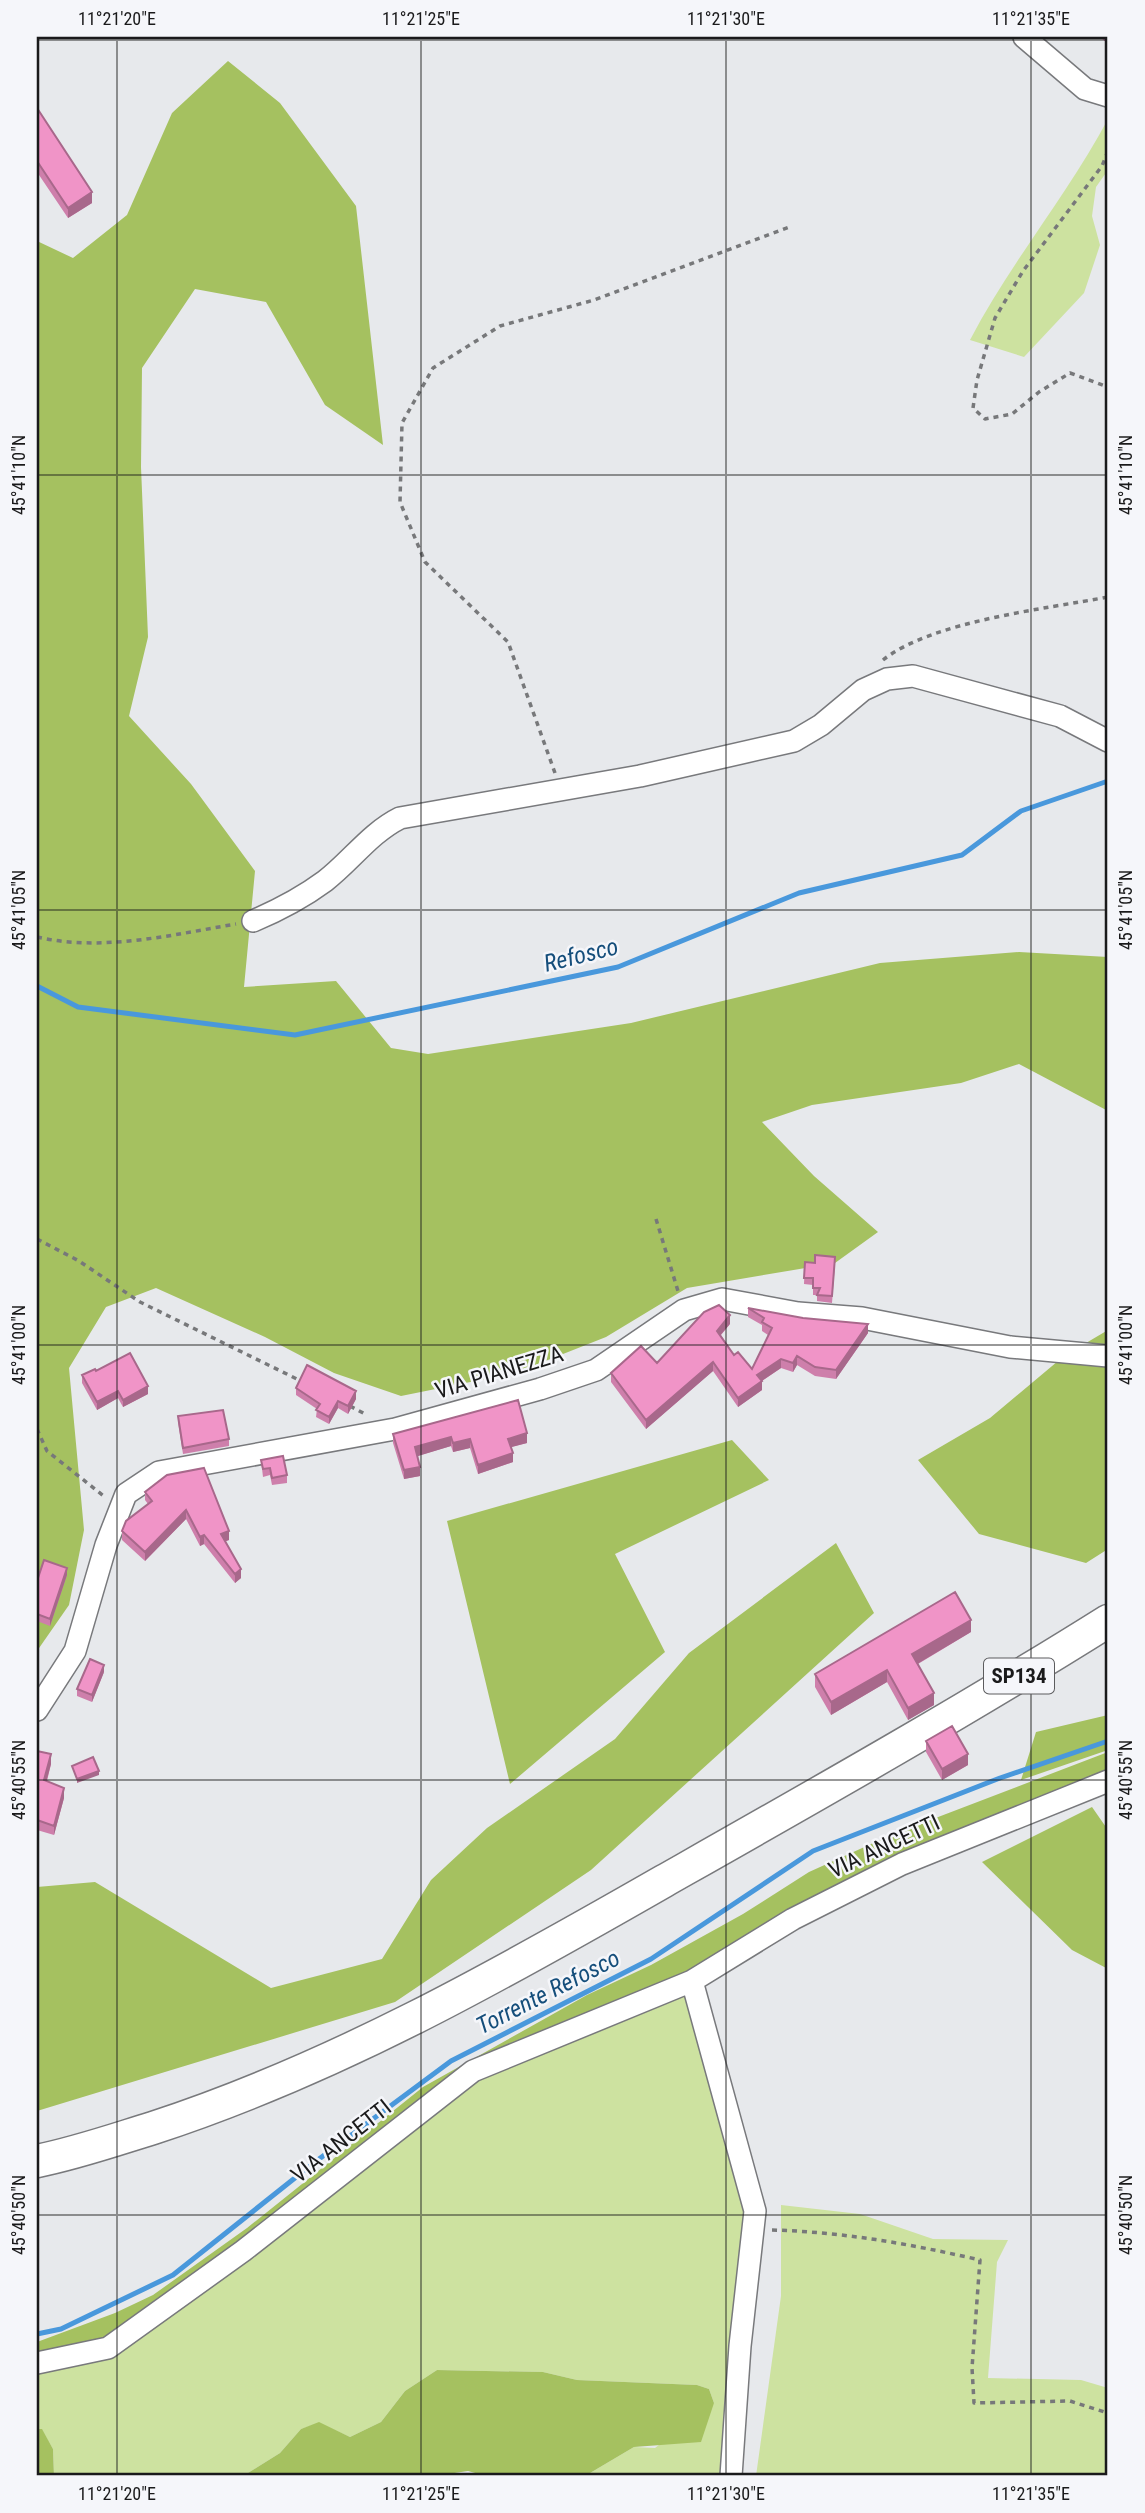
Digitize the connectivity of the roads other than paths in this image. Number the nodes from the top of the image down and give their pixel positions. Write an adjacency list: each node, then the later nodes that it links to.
1 (1024, 37): 2 (street)
2 (1108, 96)
3 (1108, 741): 4 (street)
4 (253, 921)
5 (1108, 1356): 7 (street, VIA PIANEZZA)
6 (1108, 1621): 10 (highway, SP134)
7 (37, 1710)
8 (1108, 1781): 9 (street, VIA ANCETTI)
9 (692, 1981): 11 (street, VIA ANCETTI); 12 (street)
10 (37, 2161)
11 (37, 2363)
12 (731, 2476)

